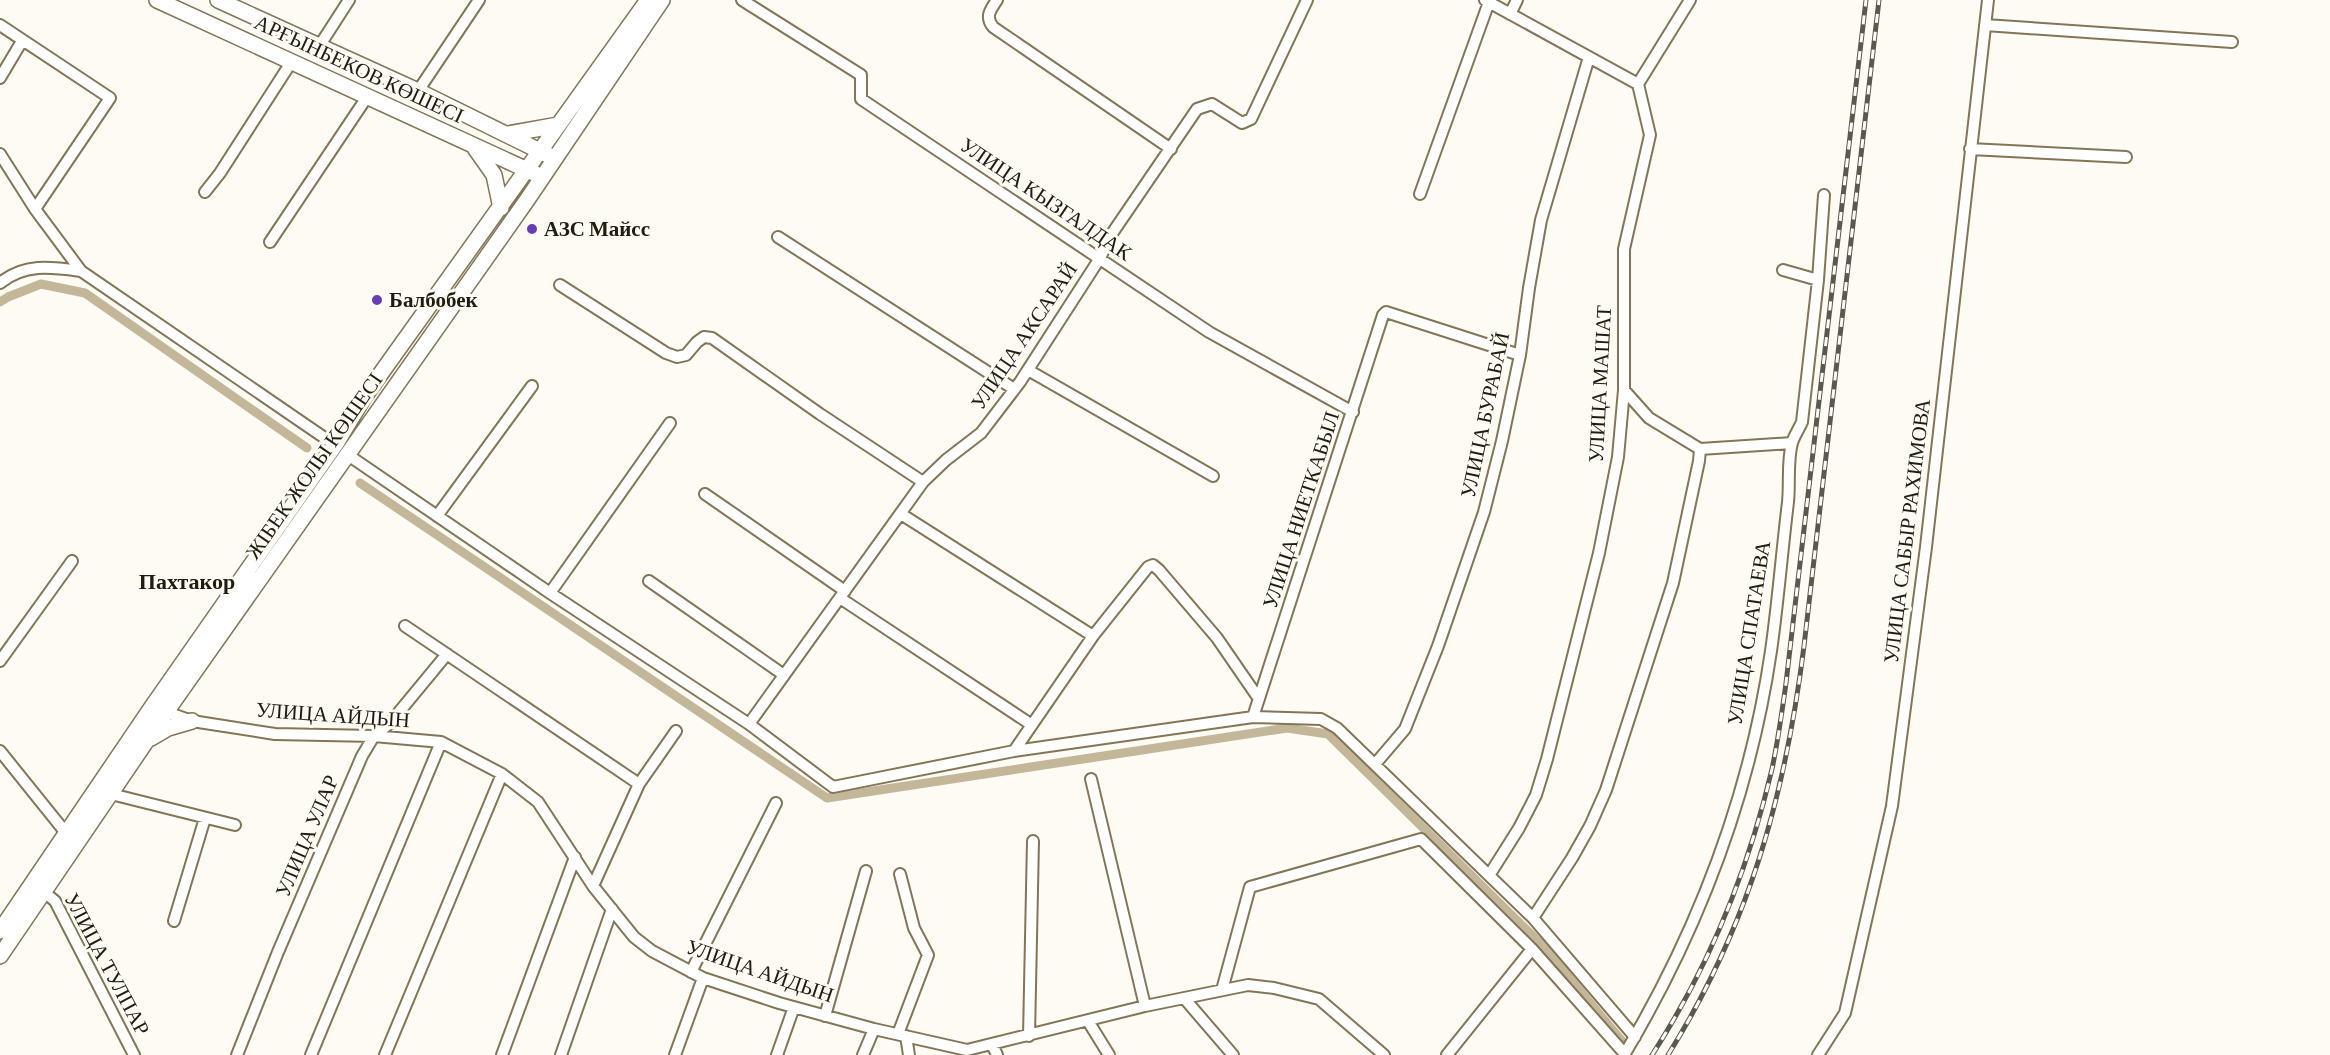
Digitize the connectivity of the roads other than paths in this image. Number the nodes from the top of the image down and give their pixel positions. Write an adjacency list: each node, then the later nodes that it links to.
1 (157, 0): 21 (main road, АРҒЫНБЕКОВ КӨШЕСІ)
2 (218, 0): 19 (main road, АРҒЫНБЕКОВ КӨШЕСІ)
3 (349, 0): 19 (street)
4 (479, 0): 24 (street)
5 (648, 0): 26 (main road, ЖІБЕК ЖОЛЫ КӨШЕСІ)
6 (662, 0): 34 (main road, ЖІБЕК ЖОЛЫ КӨШЕСІ)
7 (742, 0): 44 (street, УЛИЦА КЫЗГАЛДАК)
8 (997, 0): 30 (street)
9 (1307, 0): 30 (street, УЛИЦА АКСАРАЙ)
10 (1517, 0): 14 (street)
11 (1690, 0): 23 (street)
12 (1988, 0): 16 (street, УЛИЦА САБЫР РАХИМОВА)
13 (1487, 1): 14 (street); 38 (street)
14 (1510, 14): 20 (street)
15 (0, 25): 17 (street)
16 (1985, 25): 18 (street); 29 (street, УЛИЦА САБЫР РАХИМОВА)
17 (22, 41): 22 (street); 41 (street)
18 (2232, 42)
19 (320, 45): 24 (main road, АРҒЫНБЕКОВ КӨШЕСІ)
20 (1589, 57): 23 (street); 50 (street, УЛИЦА БУРАБАЙ)
21 (292, 61): 25 (main road, АРҒЫНБЕКОВ КӨШЕСІ); 37 (street)
22 (0, 78)
23 (1638, 84): 54 (street, УЛИЦА МАШАТ)
24 (418, 91): 27 (main road, АРҒЫНБЕКОВ КӨШЕСІ)
25 (367, 97): 28 (main road, АРҒЫНБЕКОВ КӨШЕСІ); 43 (street)
26 (558, 125): 27 (main road); 31 (main road, ЖІБЕК ЖОЛЫ КӨШЕСІ)
27 (506, 134): 31 (main road, АРҒЫНБЕКОВ КӨШЕСІ)
28 (473, 145): 35 (main road, АРҒЫНБЕКОВ КӨШЕСІ); 40 (main road)
29 (1970, 148): 33 (street); 139 (street, УЛИЦА САБЫР РАХИМОВА)
30 (1171, 149): 44 (street, УЛИЦА АКСАРАЙ)
31 (541, 151): 34 (main road, АРҒЫНБЕКОВ КӨШЕСІ); 35 (main road, ЖІБЕК ЖОЛЫ КӨШЕСІ)
32 (0, 154): 41 (street)
33 (2126, 157)
34 (555, 159): 36 (main road, ЖІБЕК ЖОЛЫ КӨШЕСІ)
35 (527, 170): 36 (main road, АРҒЫНБЕКОВ КӨШЕСІ); 40 (main road, ЖІБЕК ЖОЛЫ КӨШЕСІ)
36 (543, 177): 60 (main road, ЖІБЕК ЖОЛЫ КӨШЕСІ)
37 (205, 192)
38 (1420, 194)
39 (1824, 195): 47 (street, УЛИЦА СПАТАЕВА)
40 (501, 208): 58 (main road, ЖІБЕК ЖОЛЫ КӨШЕСІ)
41 (35, 209): 46 (street)
42 (778, 237): 53 (street)
43 (270, 242)
44 (1100, 258): 51 (street, УЛИЦА АКСАРАЙ); 55 (street, УЛИЦА КЫЗГАЛДАК)
45 (1783, 270): 47 (street)
46 (81, 271): 48 (street); 58 (street)
47 (1818, 280): 57 (street, УЛИЦА СПАТАЕВА)
48 (0, 283)
49 (560, 285): 62 (street)
50 (1520, 355): 55 (street, УЛИЦА НИЕТКАБЫЛ); 87 (street, УЛИЦА БУРАБАЙ)
51 (1028, 370): 53 (street, УЛИЦА АКСАРАЙ); 61 (street)
52 (532, 386): 65 (street)
53 (1014, 389): 62 (street, УЛИЦА АКСАРАЙ)
54 (1623, 390): 59 (street); 100 (street, УЛИЦА МАШАТ)
55 (1353, 412): 75 (street, УЛИЦА НИЕТКАБЫЛ)
56 (670, 423): 68 (street)
57 (1792, 443): 59 (street); 120 (street, УЛИЦА СПАТАЕВА)
58 (335, 445): 76 (main road, ЖІБЕК ЖОЛЫ КӨШЕСІ)
59 (1700, 449): 104 (street)
60 (348, 455): 65 (street); 76 (main road, ЖІБЕК ЖОЛЫ КӨШЕСІ)
61 (1213, 476)
62 (923, 482): 64 (street, УЛИЦА АКСАРАЙ)
63 (705, 494): 69 (street)
64 (901, 514): 69 (street, УЛИЦА АКСАРАЙ); 71 (street)
65 (437, 516): 68 (street)
66 (72, 561): 73 (street)
67 (649, 581): 74 (street)
68 (550, 593): 79 (street)
69 (843, 595): 74 (street, УЛИЦА АКСАРАЙ); 80 (street)
70 (405, 626): 72 (street)
71 (1093, 636): 75 (street); 80 (street)
72 (447, 654): 82 (street, УЛИЦА УЛАР); 90 (street)
73 (0, 661)
74 (784, 675): 79 (street, УЛИЦА АКСАРАЙ)
75 (1259, 699): 77 (street, УЛИЦА НИЕТКАБЫЛ)
76 (159, 710): 78 (street, УЛИЦА АЙДЫН); 83 (main road, ЖІБЕК ЖОЛЫ КӨШЕСІ); 95 (main road, ЖІБЕК ЖОЛЫ КӨШЕСІ)
77 (1253, 717): 86 (street); 87 (street)
78 (192, 721): 82 (street, УЛИЦА АЙДЫН); 83 (main road)
79 (749, 723): 86 (street)
80 (1032, 725): 86 (street)
81 (676, 731): 90 (street)
82 (374, 736): 84 (street, УЛИЦА АЙДЫН); 125 (street, УЛИЦА УЛАР)
83 (148, 739): 91 (main road, ЖІБЕК ЖОЛЫ КӨШЕСІ)
84 (441, 742): 88 (street, УЛИЦА АЙДЫН); 126 (street)
85 (0, 751): 95 (street)
86 (1014, 751)
87 (1376, 763): 100 (street)
88 (502, 774): 97 (street, УЛИЦА АЙДЫН); 127 (street)
89 (1091, 779): 113 (street)
90 (639, 784): 101 (street)
91 (111, 794): 93 (street); 102 (main road, ЖІБЕК ЖОЛЫ КӨШЕСІ)
92 (776, 803): 109 (street)
93 (204, 818): 94 (street); 105 (street)
94 (235, 825)
95 (66, 833): 106 (main road, ЖІБЕК ЖОЛЫ КӨШЕСІ)
96 (1033, 842): 119 (street)
97 (574, 857): 101 (street, УЛИЦА АЙДЫН); 128 (street)
98 (866, 871): 115 (street)
99 (900, 874): 118 (street)
100 (1490, 874): 104 (street)
101 (593, 886): 103 (street, УЛИЦА АЙДЫН)
102 (44, 892): 108 (main road, ЖІБЕК ЖОЛЫ КӨШЕСІ); 124 (street, УЛИЦА ТУЛПАР)
103 (612, 909): 109 (street, УЛИЦА АЙДЫН); 129 (street)
104 (1533, 918): 120 (street)
105 (174, 921)
106 (0, 931)
107 (1532, 949): 111 (street); 123 (street); 138 (street)
108 (0, 956)
109 (691, 972): 110 (street, УЛИЦА АЙДЫН)
110 (703, 978): 114 (street, УЛИЦА АЙДЫН); 130 (street)
111 (1222, 990): 112 (street, УЛИЦА АЙДЫН); 137 (street, УЛИЦА АЙДЫН)
112 (1184, 998): 113 (street, УЛИЦА АЙДЫН); 136 (street)
113 (1145, 1006): 116 (street, УЛИЦА АЙДЫН)
114 (794, 1007): 115 (street, УЛИЦА АЙДЫН); 131 (street)
115 (825, 1016): 117 (street, УЛИЦА АЙДЫН)
116 (1088, 1021): 119 (street, УЛИЦА АЙДЫН); 135 (street)
117 (874, 1029): 118 (street, УЛИЦА АЙДЫН); 132 (street)
118 (902, 1035): 122 (street, УЛИЦА АЙДЫН); 133 (street)
119 (1029, 1036): 121 (street, УЛИЦА АЙДЫН)
120 (1635, 1037): 123 (street, УЛИЦА СПАТАЕВА)
121 (992, 1044): 122 (street, УЛИЦА АЙДЫН); 134 (street)
122 (967, 1052)
123 (1625, 1054)
124 (134, 1055)
125 (237, 1055)
126 (311, 1055)
127 (385, 1055)
128 (502, 1055)
129 (561, 1055)
130 (675, 1055)
131 (777, 1055)
132 (863, 1055)
133 (909, 1055)
134 (997, 1055)
135 (1109, 1055)
136 (1233, 1055)
137 (1384, 1055)
138 (1447, 1055)
139 (1818, 1055)

